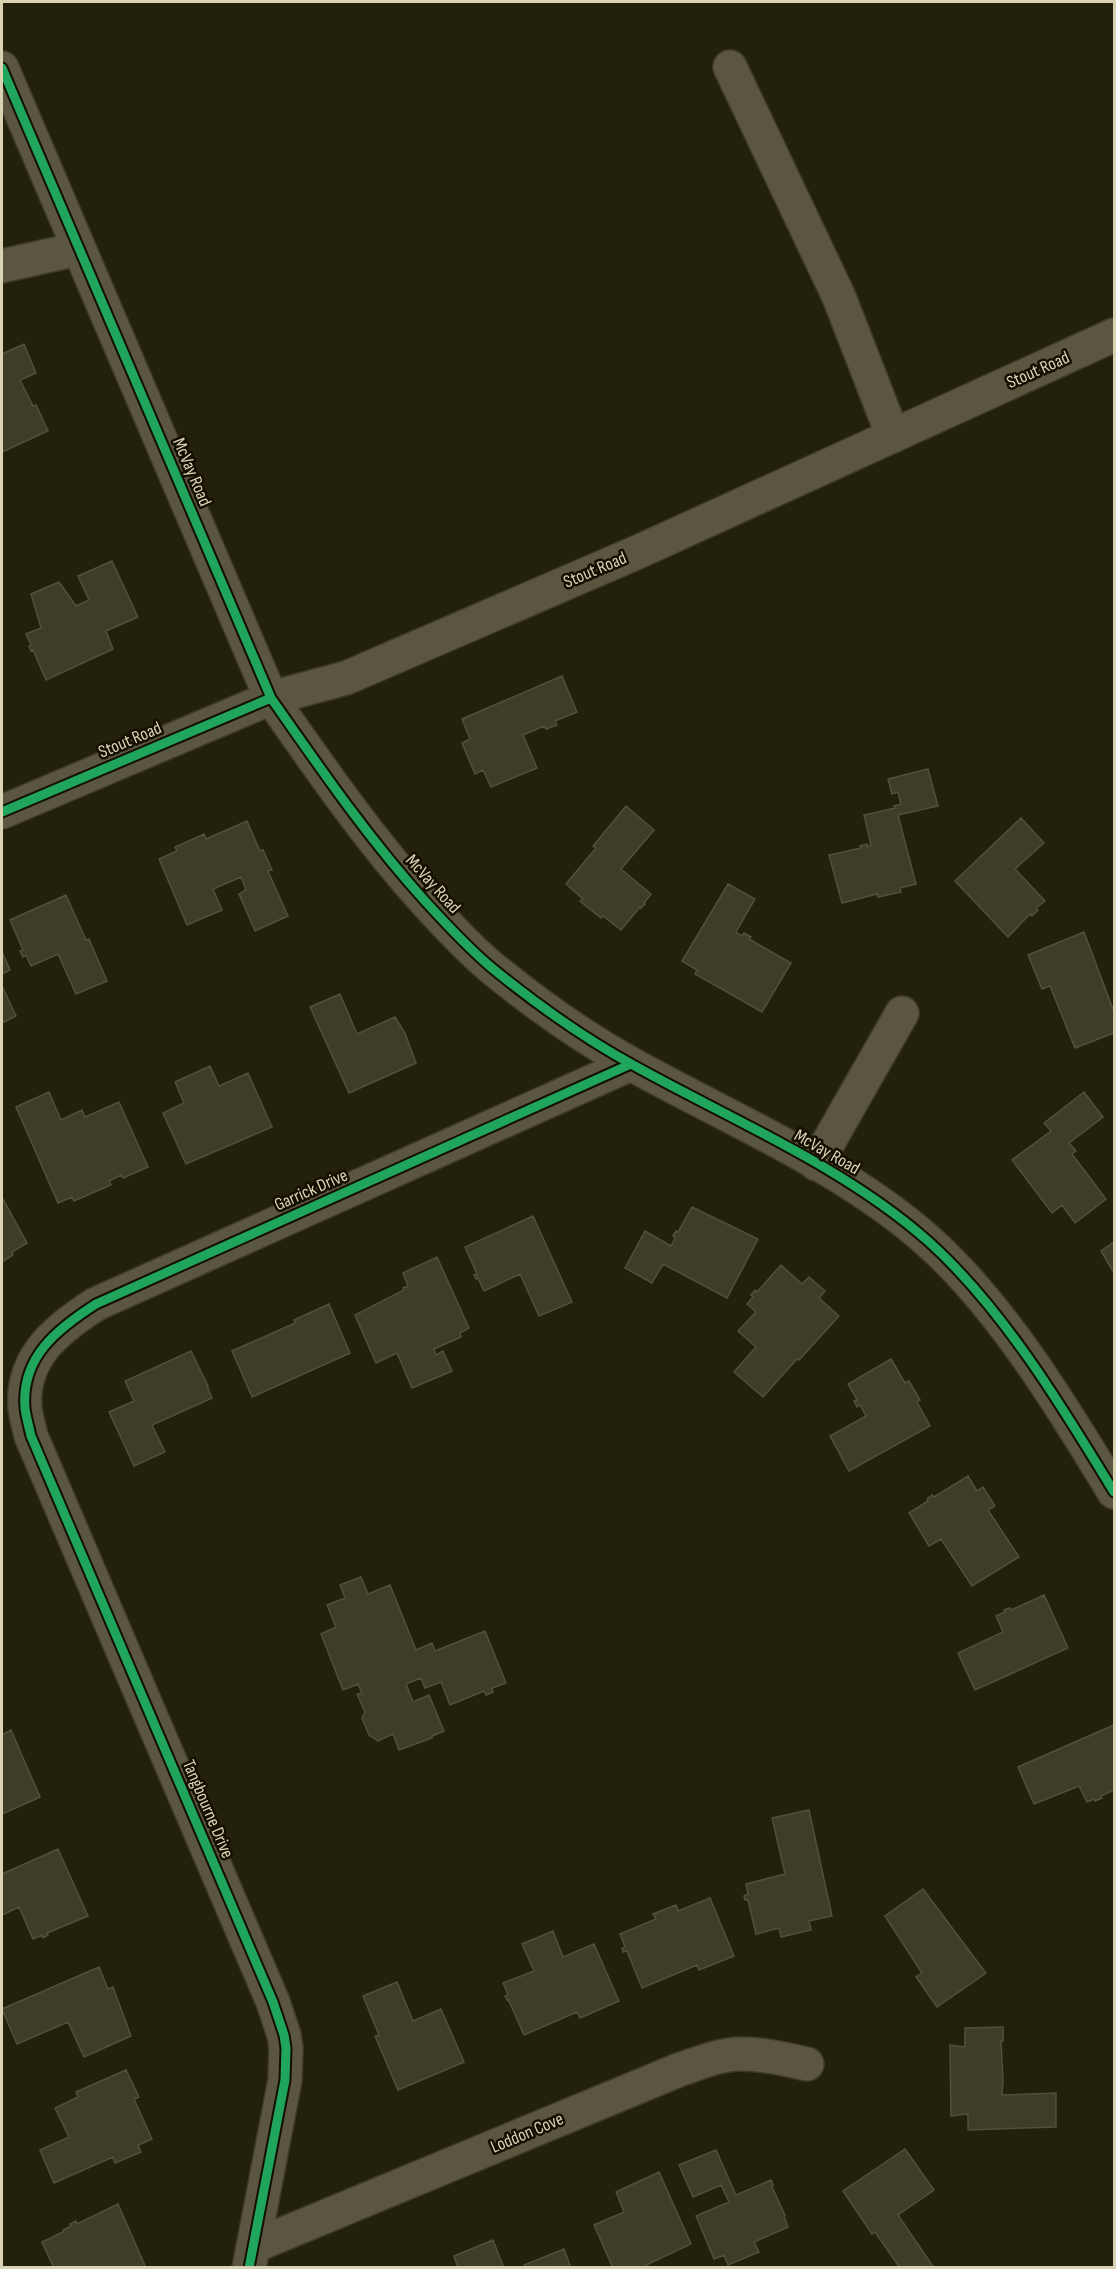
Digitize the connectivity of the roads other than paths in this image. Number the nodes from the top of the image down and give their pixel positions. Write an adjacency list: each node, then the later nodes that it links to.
1 (730, 67): 6 (street)
2 (2, 68): 3 (street, McVay Road)
3 (78, 249): 4 (street); 7 (street, McVay Road)
4 (2, 266)
5 (1114, 335): 6 (street, Stout Road)
6 (893, 436): 7 (street, Stout Road)
7 (271, 698): 8 (street, Stout Road); 10 (street, McVay Road)
8 (2, 812)
9 (902, 1013): 11 (street)
10 (631, 1064): 11 (street, McVay Road); 12 (street, Garrick Drive)
11 (816, 1164): 13 (street, McVay Road)
12 (29, 1375): 15 (street, Tangbourne Drive)
13 (1114, 1492)
14 (807, 2064): 15 (street, Loddon Cove)
15 (251, 2257)

